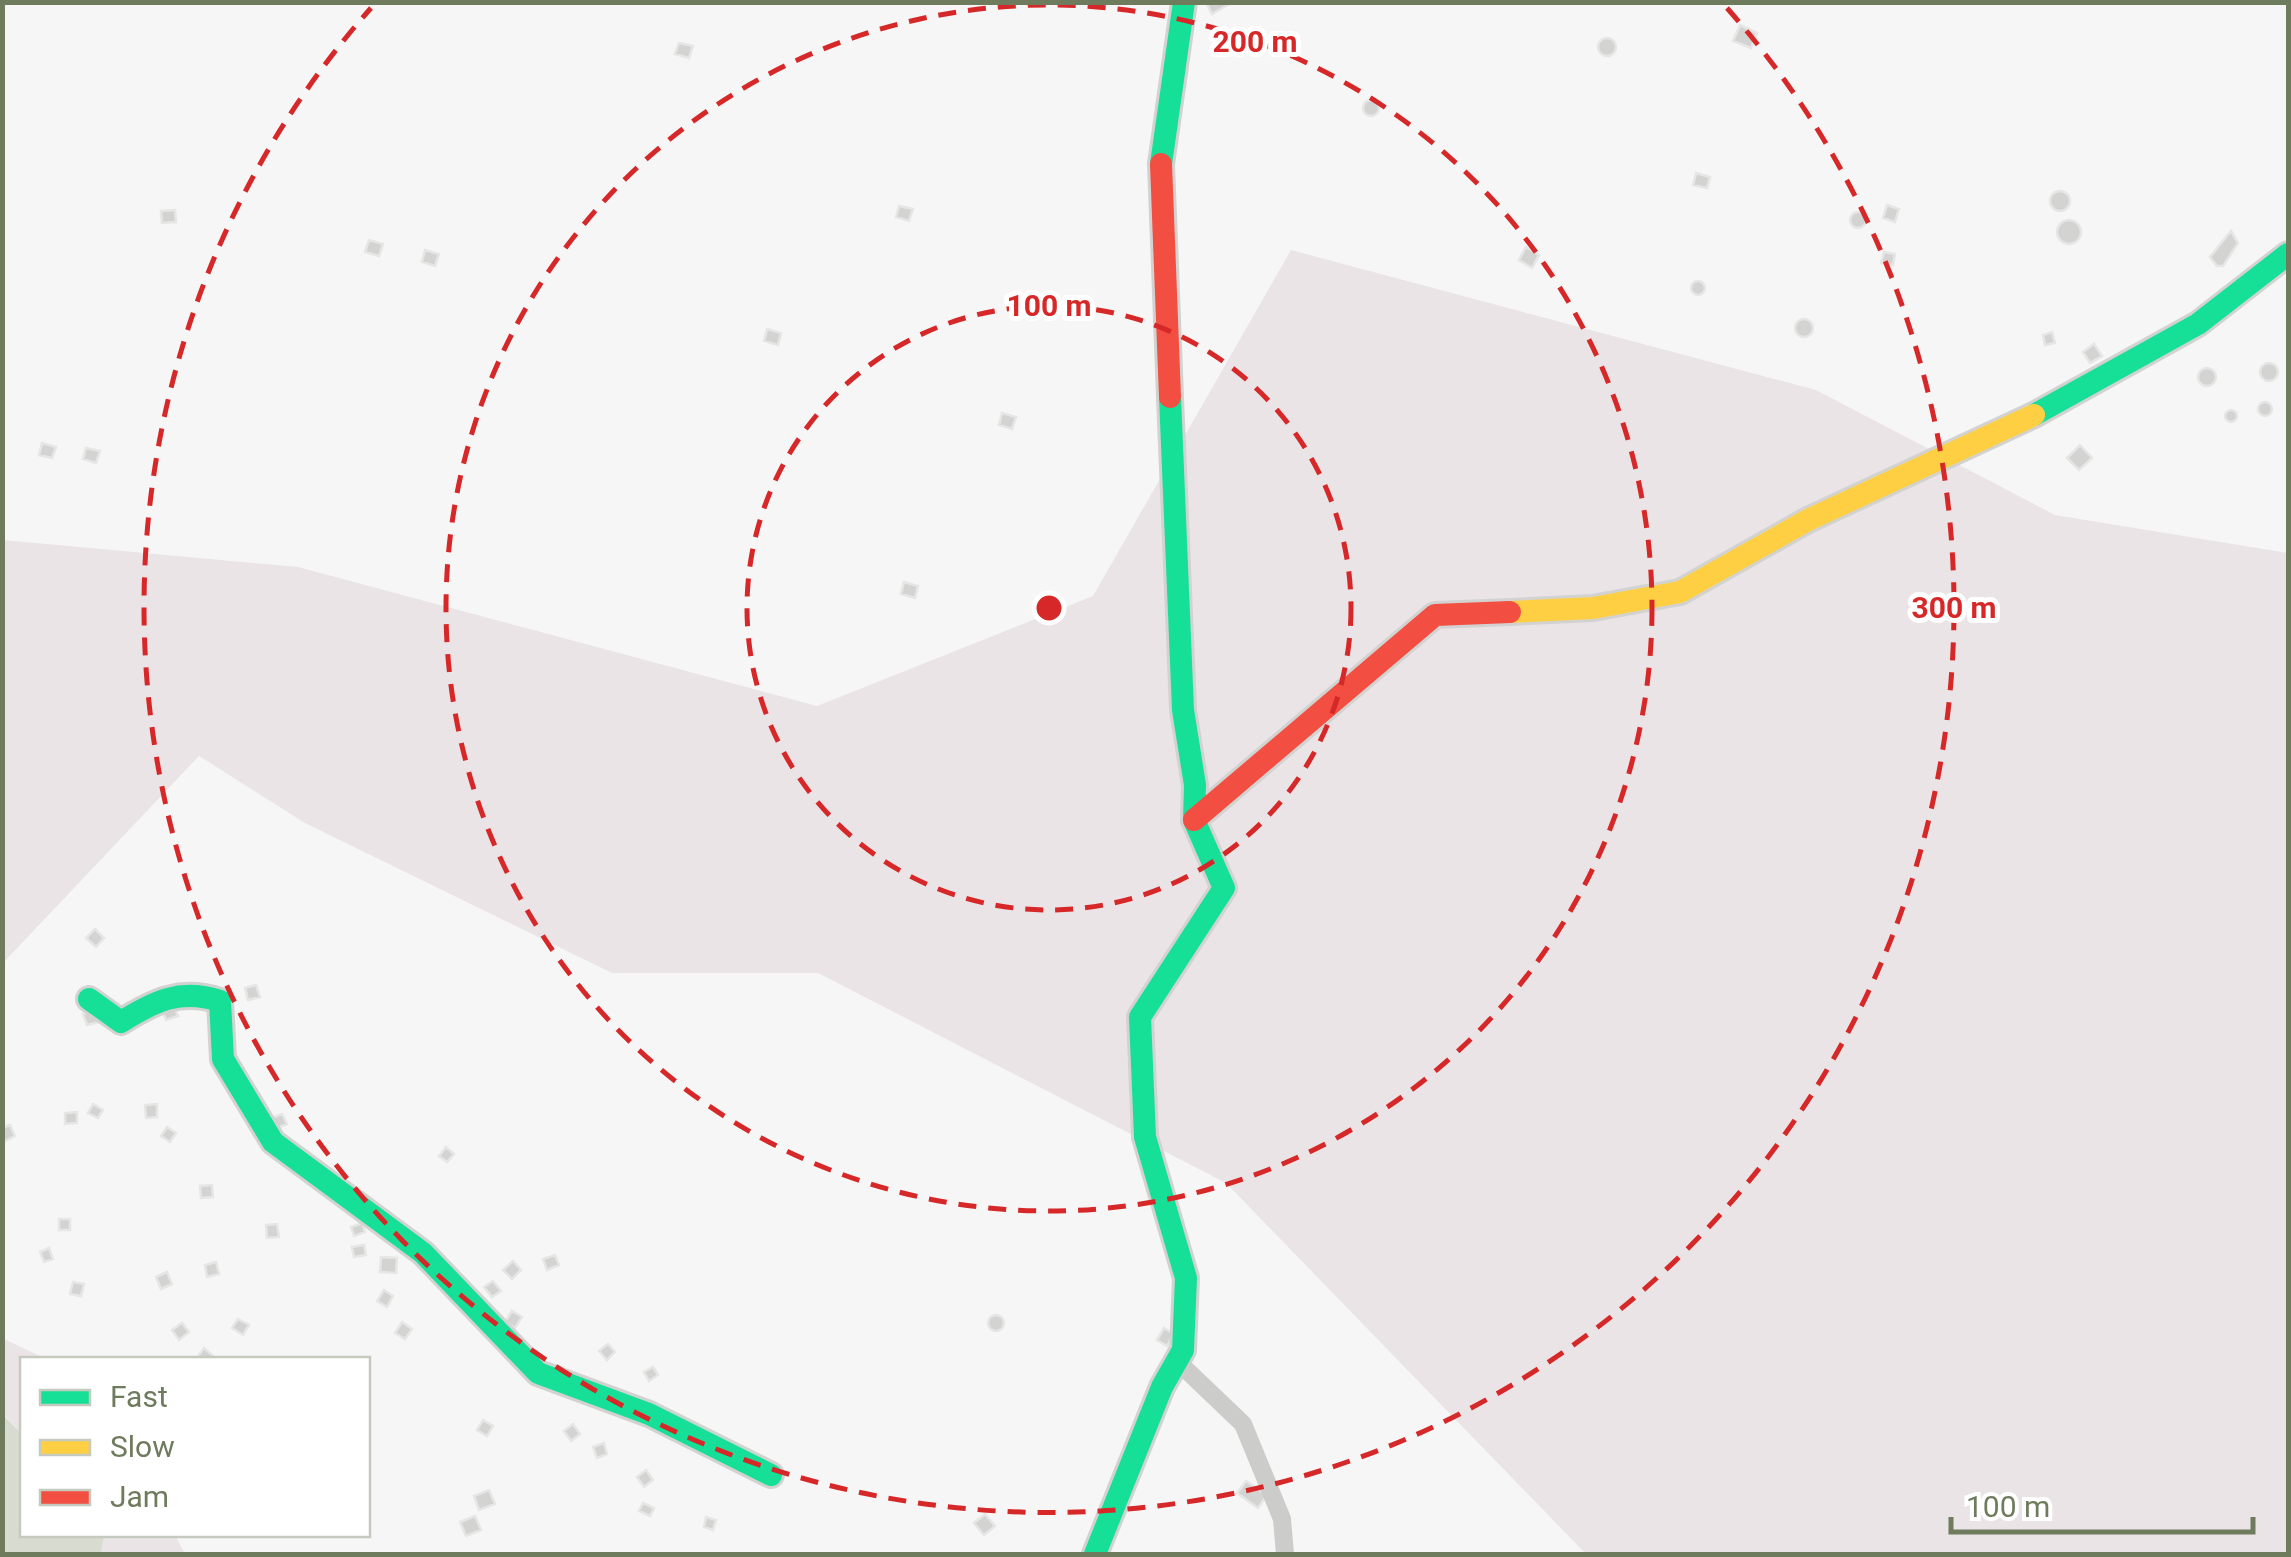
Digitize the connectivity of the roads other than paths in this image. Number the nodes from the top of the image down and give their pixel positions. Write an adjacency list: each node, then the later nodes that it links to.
1 (1184, 2): 3 (street)
2 (2288, 254): 3 (street)
3 (1194, 820): 5 (street)
4 (88, 999): 6 (street)
5 (1177, 1361): 7 (street); 8 (street)
6 (772, 1475)
7 (1095, 1554)
8 (1285, 1554)

